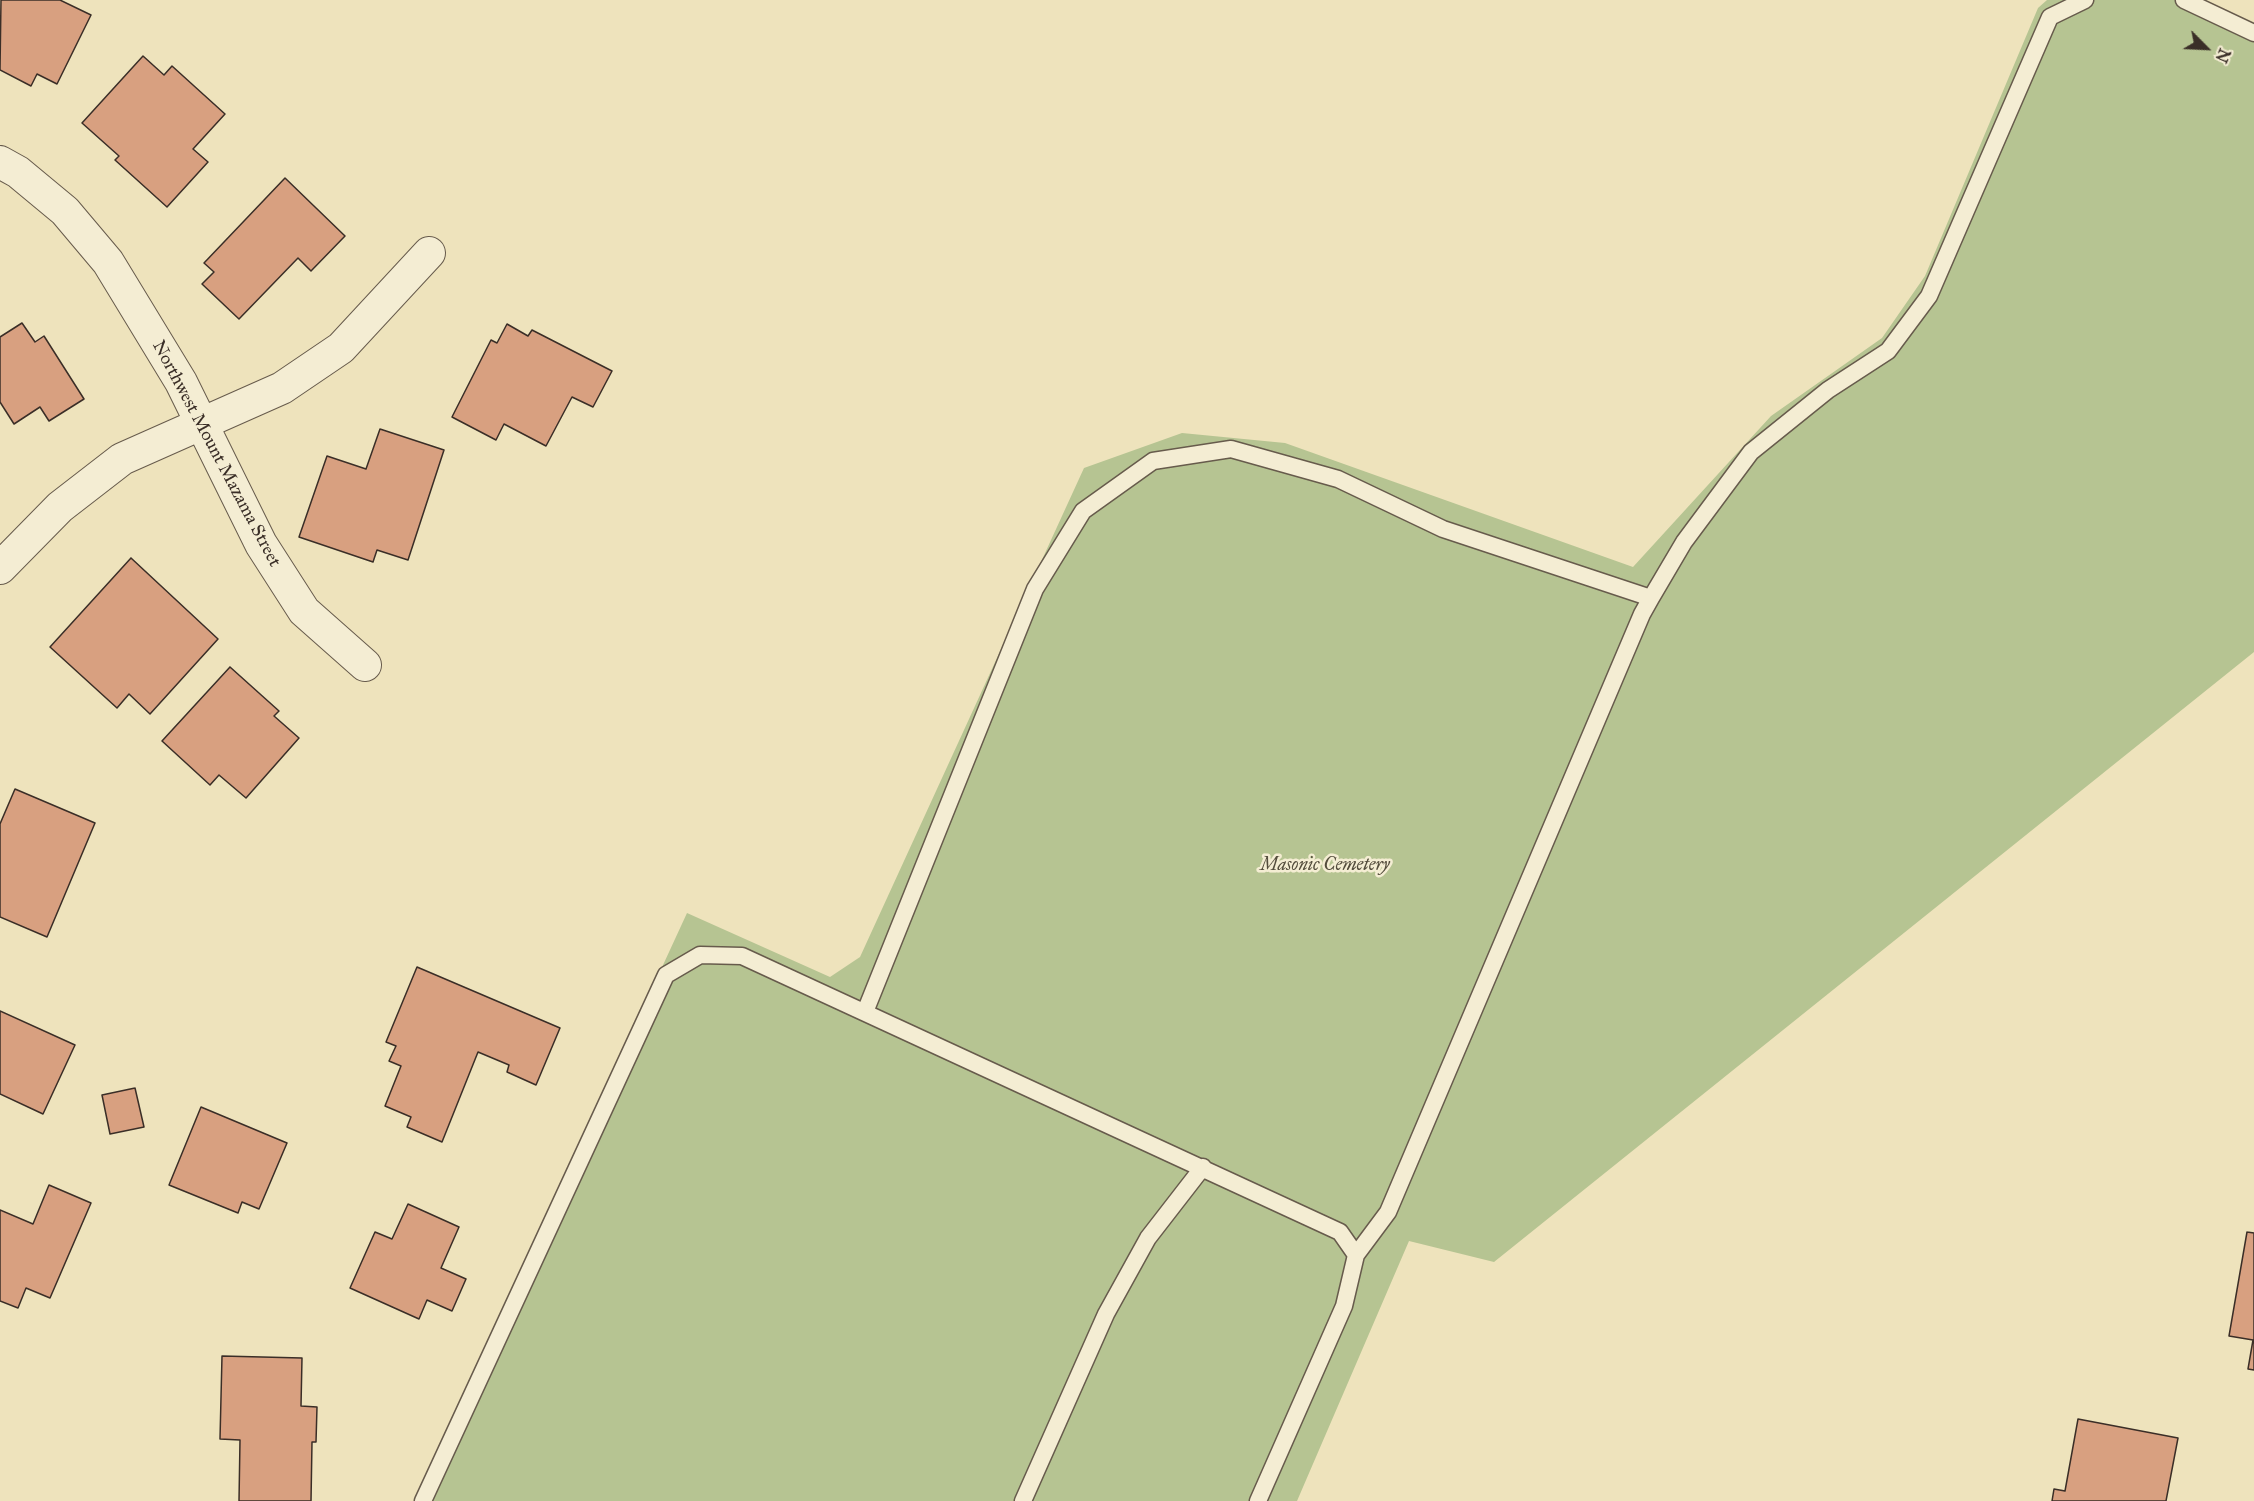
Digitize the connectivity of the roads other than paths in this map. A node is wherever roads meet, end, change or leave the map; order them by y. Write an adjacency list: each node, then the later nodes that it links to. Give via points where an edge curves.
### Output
1 (2085, 0): 8 (lane, via 2050,17 1929,296 1888,351 1828,390 1751,452 1684,542)
2 (2184, 0): 3 (lane)
3 (2254, 33)
4 (0, 162): 6 (street, Northwest Mount Mazama Street, via 65,211 108,262 181,382)
5 (429, 253): 6 (street, via 341,348 282,388)
6 (202, 426): 7 (street, via 122,459 60,507); 9 (street, Northwest Mount Mazama Street, via 261,544 304,611)
7 (0, 568)
8 (1651, 597): 10 (lane, via 1443,529 1338,479 1231,449 1154,461 1083,511 1035,589); 12 (lane, via 1388,1212)
9 (365, 665)
10 (865, 1012): 11 (lane); 13 (lane, via 742,956 700,955 666,975)
11 (1203, 1167): 12 (lane, via 1340,1232); 14 (lane, via 1148,1238 1106,1314)
12 (1356, 1255): 15 (lane, via 1344,1305)
13 (423, 1501)
14 (1023, 1501)
15 (1258, 1501)

